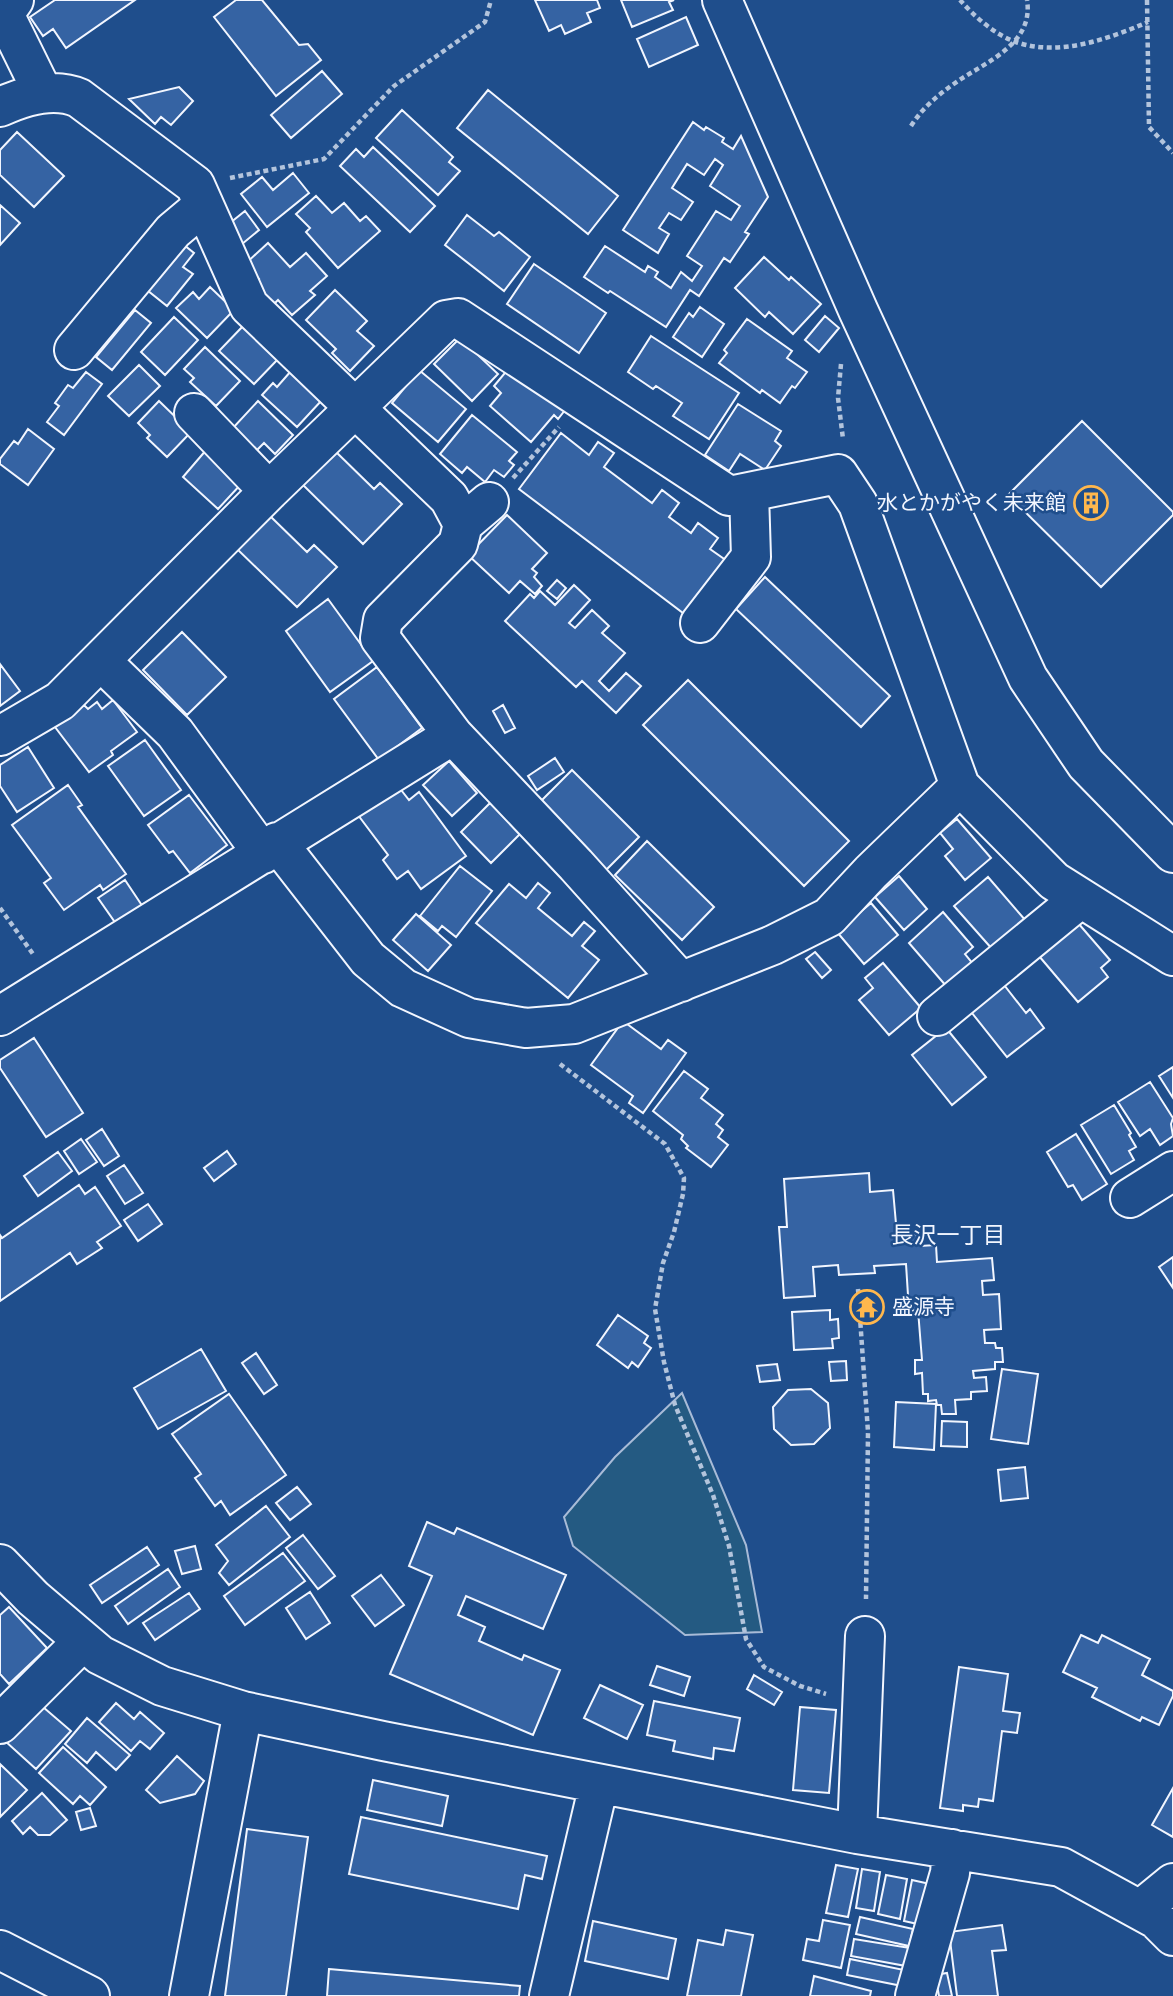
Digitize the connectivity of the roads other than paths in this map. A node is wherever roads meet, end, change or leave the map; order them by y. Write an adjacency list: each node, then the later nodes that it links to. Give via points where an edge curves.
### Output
1 (14, 0): 3 (street, via 4,14)
2 (723, 0): 17 (street, via 858,310 1028,678 1086,764)
3 (43, 93): 4 (street); 5 (street, via 79,98)
4 (0, 107)
5 (199, 195): 6 (street); 7 (street, via 249,306)
6 (74, 350)
7 (354, 409): 9 (street); 10 (street, via 446,320 457,318 729,496); 13 (street, via 449,498 487,503 458,544 383,620 380,638)
8 (194, 413): 9 (street)
9 (269, 491): 12 (street)
10 (749, 492): 11 (street, via 751,557); 15 (street, via 838,474 858,504)
11 (700, 623)
12 (101, 661): 14 (street, via 60,701); 16 (street, via 175,733)
13 (453, 735): 16 (street); 20 (street)
14 (0, 736)
15 (960, 786): 18 (street, via 1054,881); 20 (street, via 829,916 773,945)
16 (270, 848): 20 (street, via 368,959 403,988 469,1018 526,1028 574,1024); 21 (street)
17 (1173, 853)
18 (1081, 898): 19 (street); 22 (street)
19 (1173, 956)
20 (681, 982)
21 (0, 1016)
22 (937, 1016)
23 (1173, 1171): 24 (street)
24 (1130, 1198)
25 (0, 1564): 27 (street)
26 (865, 1636): 31 (street)
27 (83, 1641): 28 (street, via 100,1655 162,1686); 29 (street)
28 (243, 1711): 30 (street); 38 (street)
29 (0, 1724)
30 (599, 1784): 31 (street); 39 (street)
31 (857, 1834): 32 (street)
32 (952, 1849): 34 (street, via 1060,1867); 40 (street, via 950,1872)
33 (1173, 1884): 34 (street)
34 (1140, 1910): 35 (street)
35 (1173, 1936)
36 (0, 1950): 37 (street)
37 (90, 1996)
38 (189, 1996)
39 (549, 1996)
40 (915, 1996)

